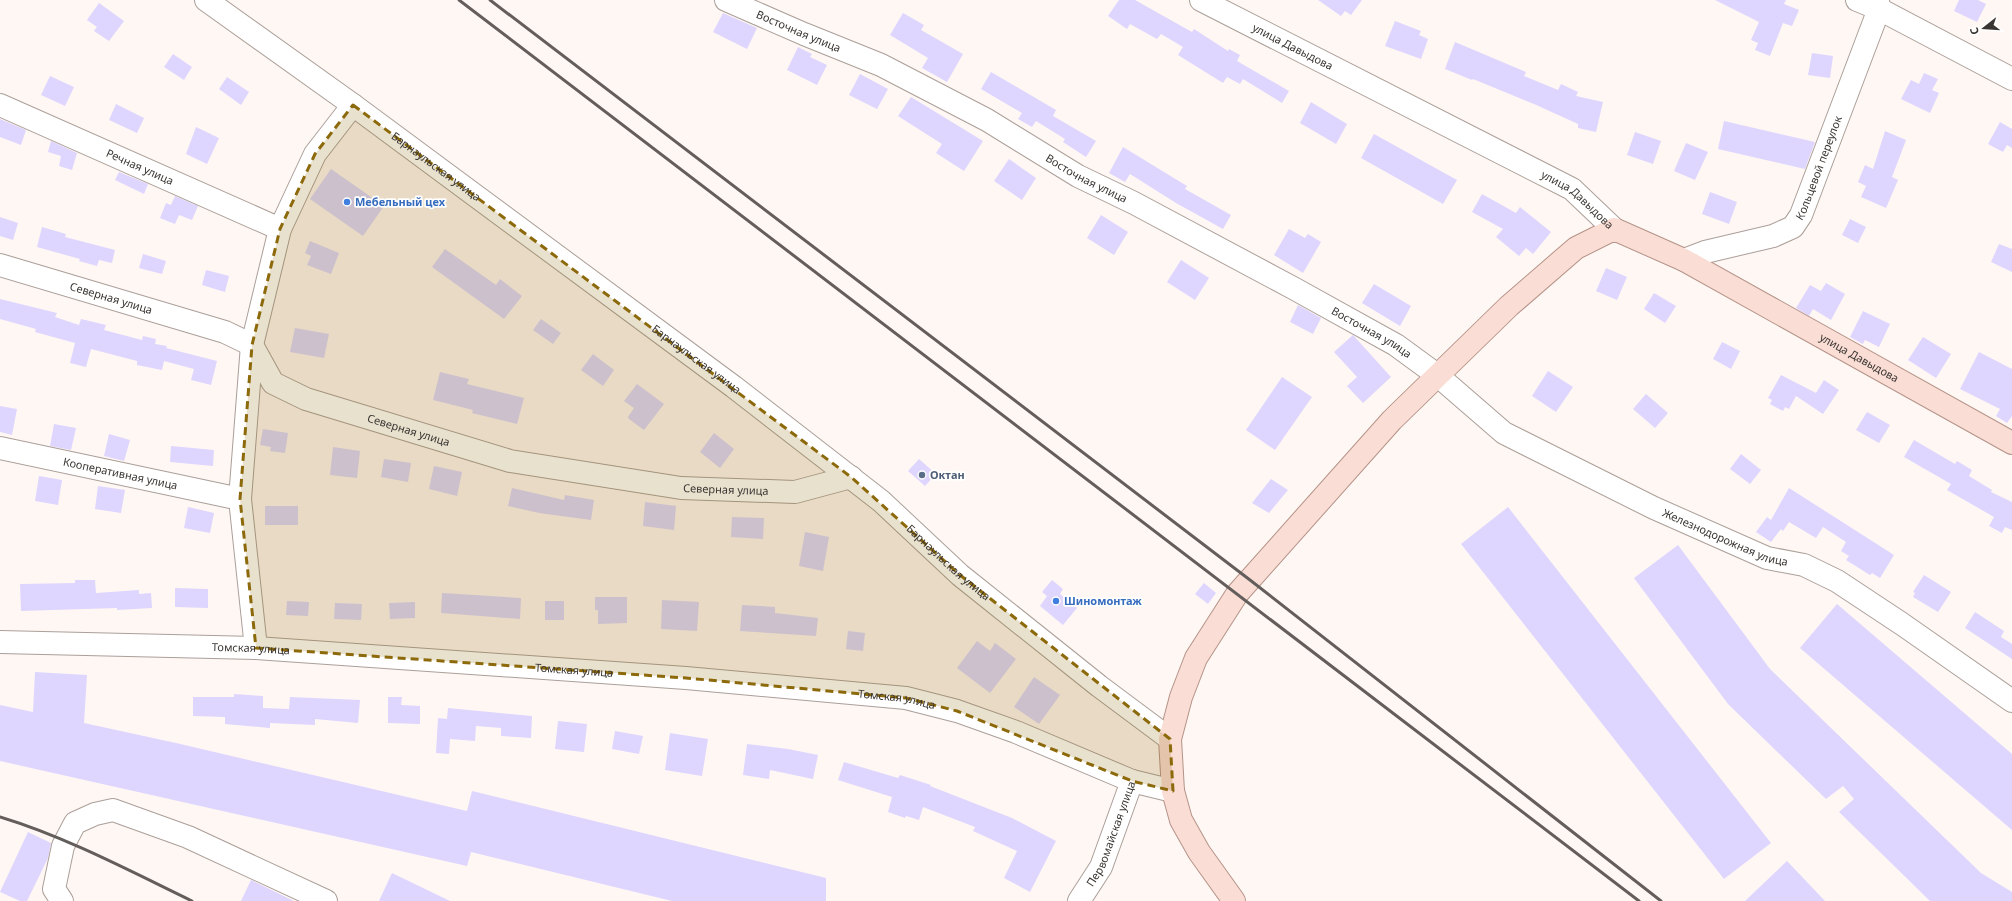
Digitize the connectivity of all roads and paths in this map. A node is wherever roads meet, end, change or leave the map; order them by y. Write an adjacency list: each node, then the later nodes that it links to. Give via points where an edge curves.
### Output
1 (206, 0): 8 (street, Барнаульская улица)
2 (726, 0): 14 (street, Восточная улица, via 881,65 987,120 1078,176 1182,228 1396,345)
3 (1201, 0): 9 (street, улица Давыдова, via 1572,189)
4 (1857, 0): 5 (street)
5 (1878, 5): 6 (street); 11 (street, Кольцевой переулок, via 1801,215 1794,227 1773,236 1705,252)
6 (2012, 79)
7 (0, 105): 10 (street, Речная улица)
8 (353, 105): 10 (street, via 315,154); 17 (street, Барнаульская улица, via 734,387)
9 (1614, 229): 11 (main road, улица Давыдова); 14 (main road, via 1576,248 1509,306)
10 (280, 230): 13 (street)
11 (1684, 260): 15 (main road, улица Давыдова)
12 (0, 265): 13 (street, Северная улица, via 225,332)
13 (252, 345): 17 (street, Северная улица, via 273,383 290,392 510,461 681,488 747,492 795,492); 18 (street)
14 (1437, 375): 21 (street, Железнодорожная улица, via 1504,433 1565,465 1766,558 1804,565 1837,581); 22 (main road, via 1392,420 1237,594 1196,658 1181,698)
15 (2012, 443)
16 (0, 448): 18 (street, Кооперативная улица)
17 (851, 477): 22 (street, Барнаульская улица, via 960,575)
18 (240, 499): 20 (street)
19 (0, 642): 20 (street, Томская улица)
20 (256, 648): 23 (street, Томская улица, via 686,678 906,698 957,711 1016,732)
21 (2012, 701)
22 (1170, 739): 24 (main road)
23 (1132, 781): 24 (street, Первомайская улица); 27 (street, Первомайская улица, via 1101,866)
24 (1173, 791): 28 (main road, via 1181,820 1195,846)
25 (62, 901): 26 (street, via 54,889 63,846 75,823 94,814 113,810 188,837)
26 (326, 901)
27 (1079, 901)
28 (1234, 901)

